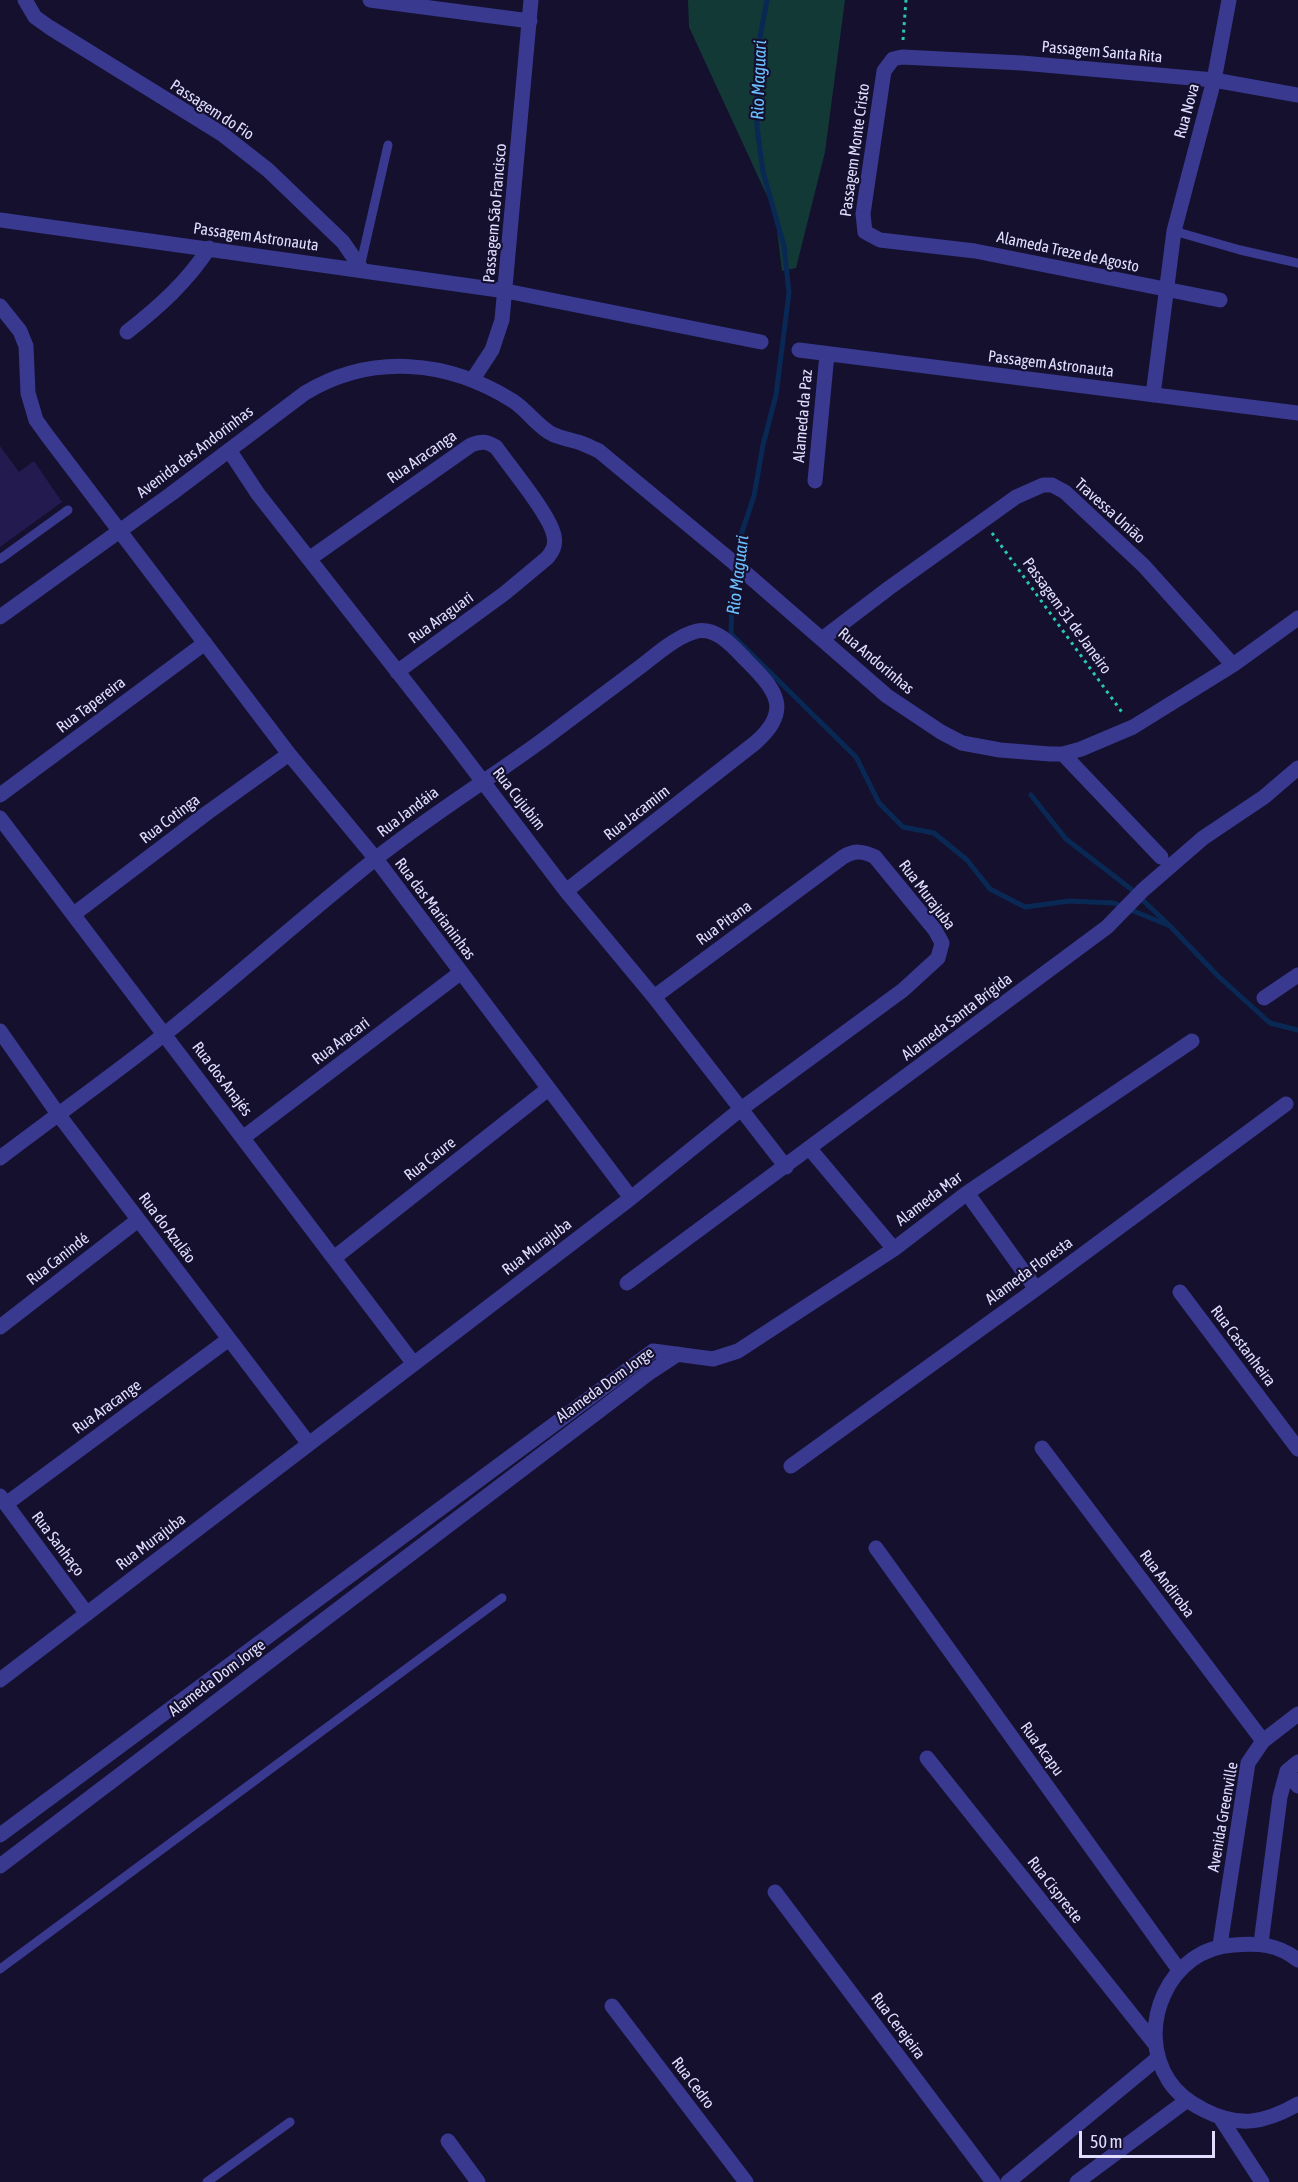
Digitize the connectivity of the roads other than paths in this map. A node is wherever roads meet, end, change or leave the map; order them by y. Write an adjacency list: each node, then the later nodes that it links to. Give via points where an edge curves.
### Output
1 (25, 0): 15 (street, Passagem do Fio, via 31,12 49,27 222,134 268,170 344,242)
2 (370, 0): 5 (street)
3 (531, 0): 5 (street, Passagem São Francisco)
4 (1229, 0): 7 (street, Rua Nova)
5 (530, 21): 17 (street, Passagem São Francisco)
6 (902, 57): 7 (street, Passagem Santa Rita); 12 (street, Passagem Monte Cristo, via 893,59 884,71 863,227 880,240)
7 (1214, 80): 8 (street, Passagem Santa Rita); 11 (street, Rua Nova)
8 (1298, 95)
9 (388, 145): 15 (lane)
10 (0, 220): 13 (street, Passagem Astronauta)
11 (1174, 231): 14 (lane); 16 (street, Rua Nova)
12 (909, 242): 16 (street, Alameda Treze de Agosto, via 1039,262)
13 (209, 248): 15 (street, Passagem Astronauta); 20 (street, via 178,289)
14 (1298, 263)
15 (362, 269): 17 (street, Passagem Astronauta)
16 (1166, 289): 18 (street, Alameda Treze de Agosto); 25 (street, Rua Nova)
17 (506, 291): 21 (street, Passagem Astronauta); 24 (street, Passagem São Francisco, via 498,336)
18 (1220, 300)
19 (0, 306): 30 (street, Rua das Marianinhas, via 20,331 26,346 28,393 36,420)
20 (127, 332)
21 (761, 342)
22 (799, 350): 23 (street, Passagem Astronauta)
23 (827, 354): 25 (street, Passagem Astronauta); 28 (street, Alameda da Paz)
24 (472, 379): 27 (street, Avenida das Andorinhas, via 431,368 384,367 344,374 324,381 280,410); 36 (street, Rua Andorinhas, via 515,403 554,435 587,445 610,459)
25 (1154, 394): 26 (street, Passagem Astronauta)
26 (1298, 413)
27 (229, 450): 30 (street, Avenida das Andorinhas); 31 (street, Rua Cujubim)
28 (815, 481)
29 (68, 510): 32 (lane)
30 (119, 530): 34 (street, Avenida das Andorinhas); 37 (street, Rua das Marianinhas)
31 (309, 559): 33 (street, Rua Aracanga, via 459,453 481,441 488,442 496,447 531,495 554,533 553,551); 39 (street, Rua Cujubim)
32 (0, 560)
33 (505, 592): 39 (street, Rua Araguari)
34 (0, 617)
35 (1298, 618): 38 (street, Rua Andorinhas)
36 (822, 639): 38 (street, Travessa União, via 1016,497 1042,485 1052,485 1065,492 1144,566); 41 (street, Rua Andorinhas, via 887,696 950,738 1000,750)
37 (205, 643): 40 (street, Rua das Marianinhas); 45 (street, Rua Tapereira)
38 (1233, 665): 41 (street, Rua Andorinhas, via 1133,727)
39 (397, 672): 44 (street, Rua Cujubim)
40 (289, 754): 48 (street, Rua das Marianinhas); 51 (street, Rua Cotinga)
41 (1063, 754): 47 (street)
42 (730, 763): 44 (street, Rua Jandáia, via 773,723 775,694 724,639 704,630 664,649); 50 (street, Rua Jacamim)
43 (1298, 768): 64 (street, Alameda Santa Brígida, via 1203,838 1107,927)
44 (482, 781): 48 (street, Rua Jandáia); 50 (street, Rua Cujubim)
45 (0, 795)
46 (0, 818): 51 (street, Rua dos Anajés)
47 (1161, 857)
48 (375, 859): 52 (street, Rua das Marianinhas); 57 (street, Rua Jandáia)
49 (815, 878): 54 (street, Rua Pitana); 61 (street, Rua Murajuba, via 851,852 875,857 935,930 942,943 941,951 903,990)
50 (566, 891): 54 (street, Rua Cujubim)
51 (74, 914): 57 (street, Rua dos Anajés)
52 (460, 973): 59 (street, Rua das Marianinhas); 63 (street, Rua Aracari)
53 (1298, 975): 55 (street)
54 (654, 997): 61 (street, Rua Cujubim)
55 (1264, 998)
56 (0, 1031): 62 (street, Rua do Azulão)
57 (165, 1034): 62 (street, Rua Jandáia); 63 (street, Rua dos Anajés)
58 (1192, 1041): 67 (street, Alameda Mar)
59 (548, 1089): 68 (street, Rua das Marianinhas); 71 (street, Rua Caure)
60 (1286, 1104): 73 (street, Alameda Floresta)
61 (741, 1109): 66 (street, Rua Cujubim); 68 (street, Rua Murajuba)
62 (58, 1114): 65 (street, Rua Jandáia); 69 (street, Rua do Azulão)
63 (244, 1137): 71 (street, Rua dos Anajés)
64 (810, 1149): 66 (street, Alameda Santa Brígida); 70 (street)
65 (0, 1158)
66 (786, 1167): 72 (street, Alameda Santa Brígida)
67 (967, 1193): 70 (street, Alameda Mar); 73 (street)
68 (631, 1198): 78 (street, Rua Murajuba)
69 (138, 1220): 75 (street, Rua Canindé); 76 (street, Rua do Azulão)
70 (894, 1249): 77 (street, Alameda Mar, via 738,1351 713,1359)
71 (334, 1258): 78 (street, Rua dos Anajés)
72 (627, 1283)
73 (1036, 1289): 82 (street, Alameda Floresta)
74 (1180, 1292): 81 (street, Rua Castanheira)
75 (0, 1327)
76 (229, 1339): 79 (street, Rua do Azulão); 83 (street, Rua Aracange)
77 (678, 1354): 93 (street, Alameda Dom Jorge, via 653,1351); 94 (street, Alameda Dom Jorge)
78 (414, 1364): 79 (street, Rua Murajuba)
79 (309, 1444): 86 (street, Rua Murajuba)
80 (1042, 1448): 89 (street, Rua Andiroba)
81 (1298, 1449)
82 (791, 1466)
83 (3, 1500): 86 (street, Rua Sanhaço)
84 (876, 1548): 100 (street, Rua Acapu)
85 (502, 1598): 99 (lane)
86 (87, 1614): 87 (street, Rua Murajuba)
87 (0, 1680)
88 (1298, 1714): 89 (street, Avenida Greenville)
89 (1263, 1741): 97 (street, Avenida Greenville, via 1248,1763)
90 (927, 1758): 102 (street, Rua Cispreste)
91 (1293, 1767): 92 (street); 96 (street, via 1280,1797)
92 (1298, 1786)
93 (0, 1835)
94 (0, 1866)
95 (775, 1892): 111 (street, Rua Cerejeira)
96 (1262, 1943): 97 (street); 98 (street)
97 (1220, 1945): 100 (street)
98 (1298, 1960)
99 (0, 1969)
100 (1179, 1970): 102 (street, via 1163,1992 1155,2017)
101 (612, 2006): 110 (street, Rua Cedro)
102 (1156, 2051): 103 (street, Rua Cispreste, via 1169,2081); 112 (street)
103 (1186, 2101): 105 (street); 113 (street)
104 (1298, 2104): 105 (street, via 1278,2116 1250,2122)
105 (1221, 2119): 114 (street)
106 (290, 2122): 108 (lane)
107 (448, 2141): 109 (street)
108 (207, 2182)
109 (478, 2182)
110 (746, 2182)
111 (993, 2182)
112 (1008, 2182)
113 (1077, 2182)
114 (1262, 2182)

